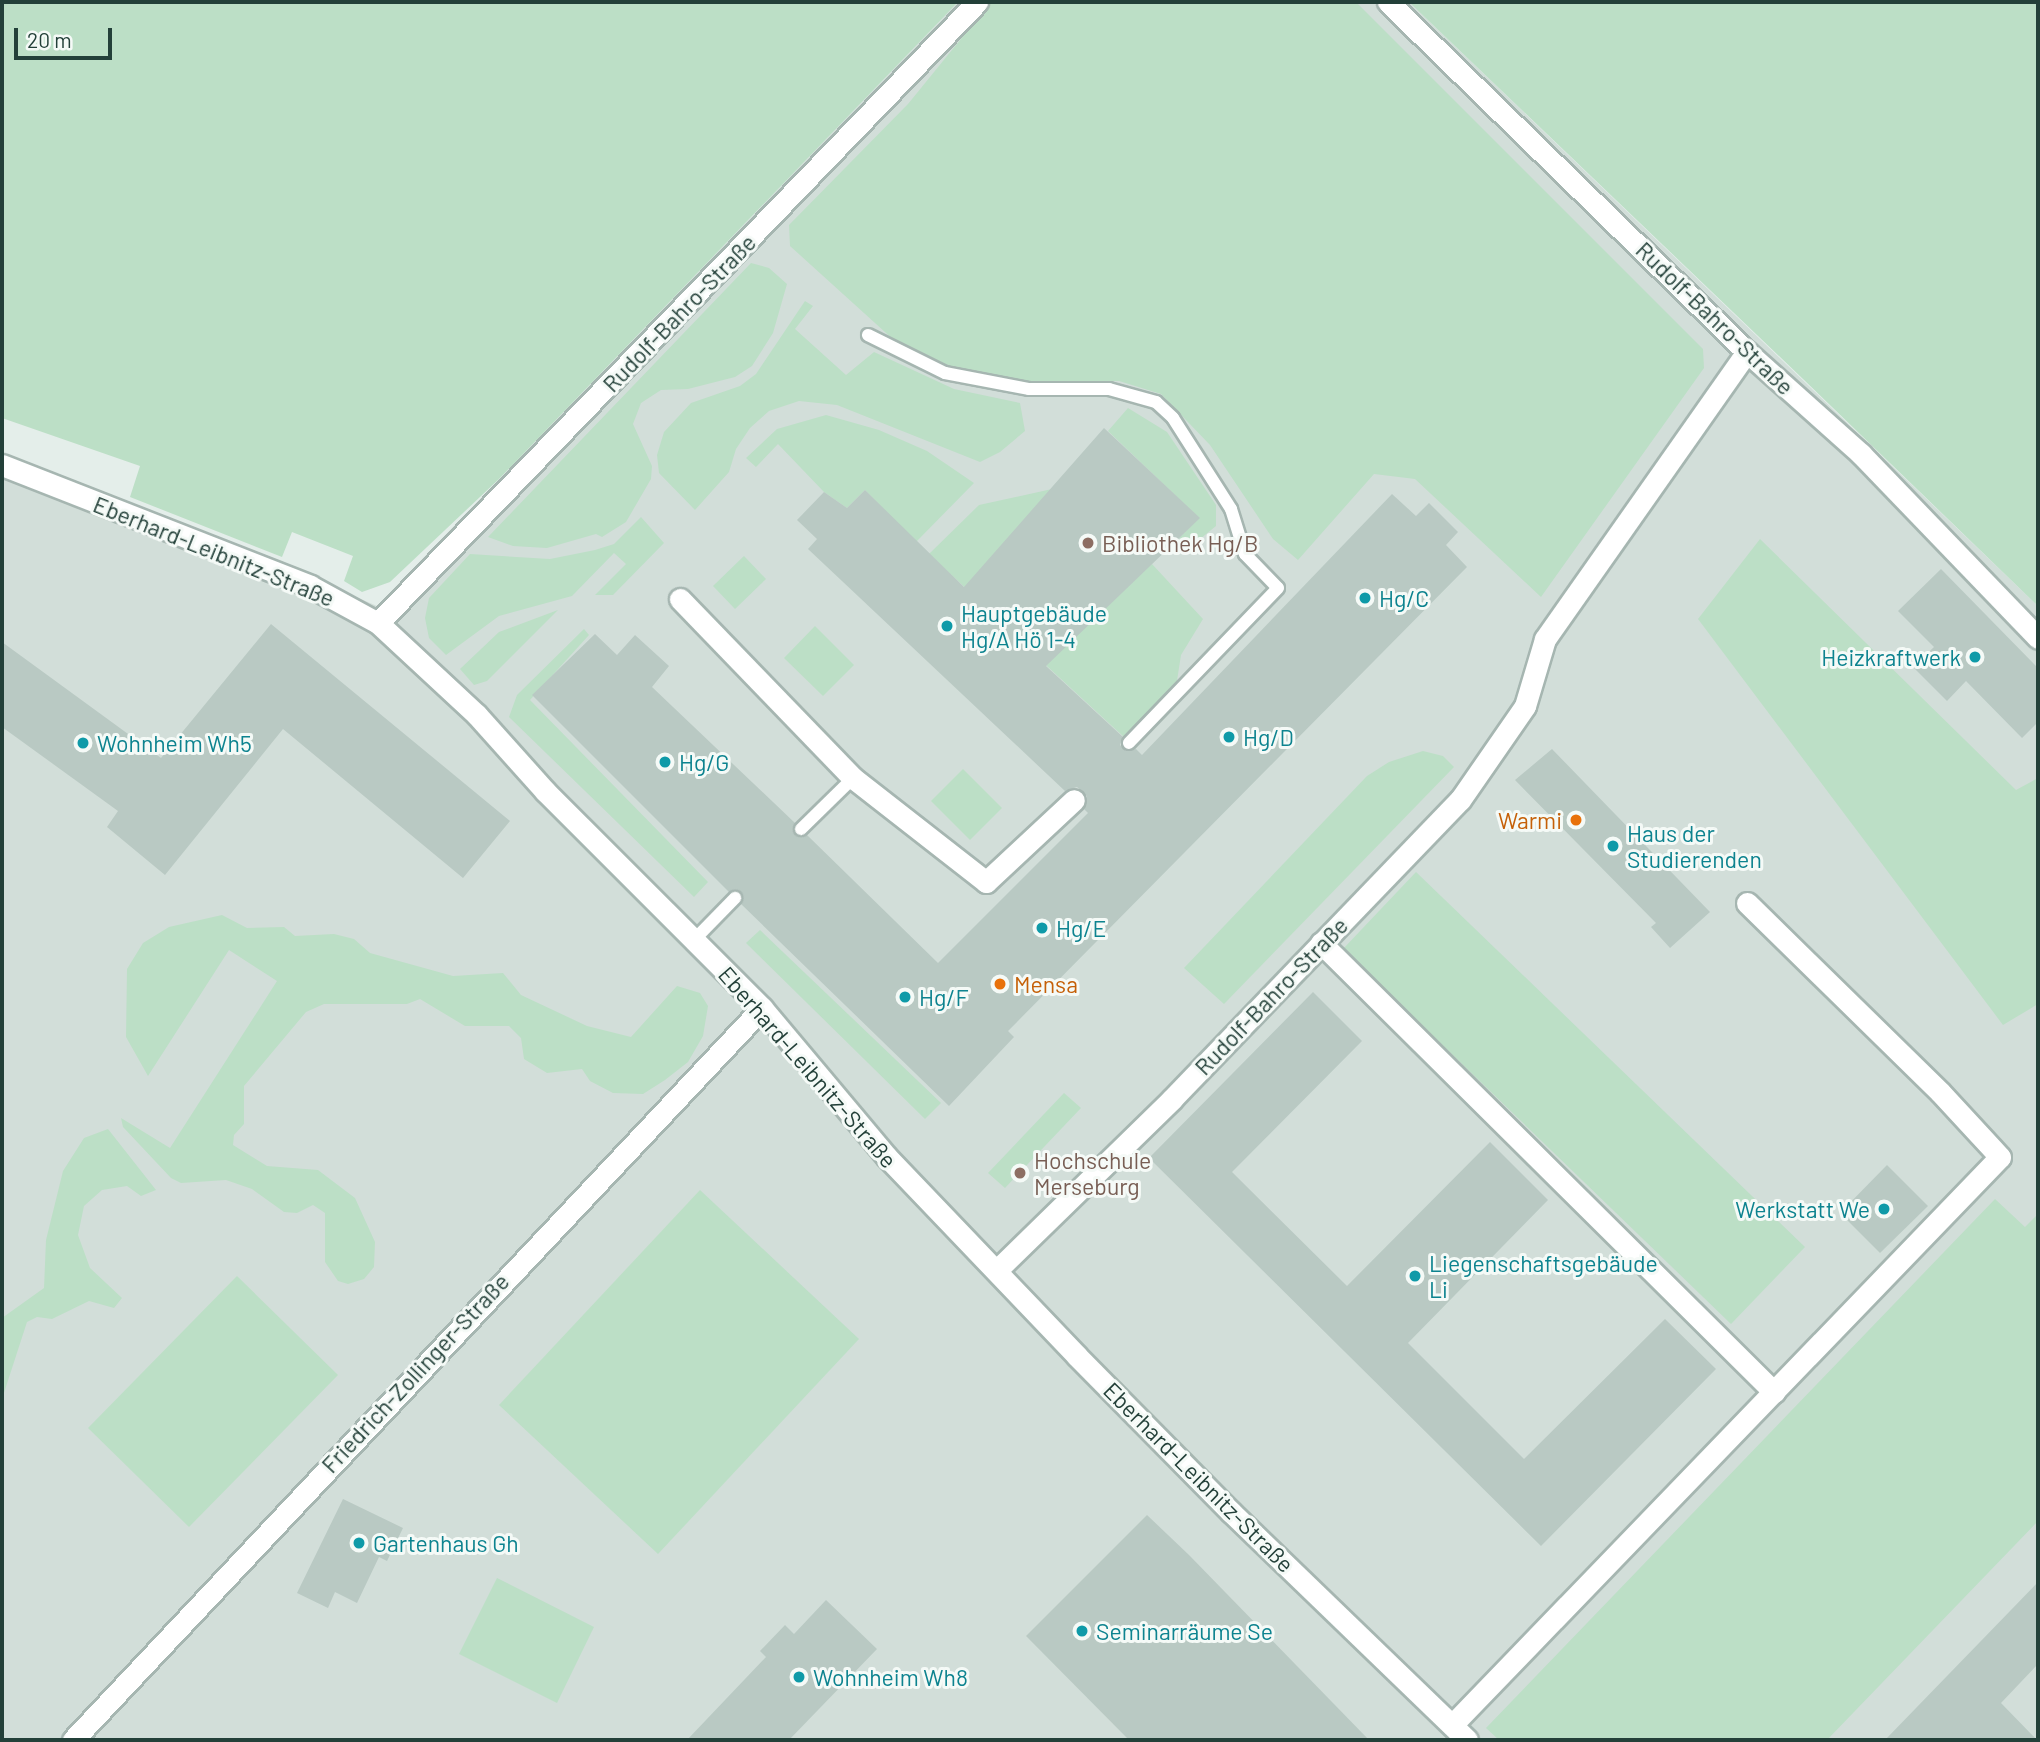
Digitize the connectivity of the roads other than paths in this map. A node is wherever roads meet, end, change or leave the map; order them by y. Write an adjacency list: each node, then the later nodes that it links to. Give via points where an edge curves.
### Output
1 (977, 2): 7 (street, Rudolf-Bahro-Straße)
2 (1388, 2): 4 (street, Rudolf-Bahro-Straße)
3 (868, 335): 9 (lane, via 945,373 1029,389 1122,391 1156,402 1173,418 1224,498 1245,554 1278,588)
4 (1747, 352): 8 (street, Rudolf-Bahro-Straße, via 1861,454); 16 (street, Rudolf-Bahro-Straße, via 1545,639 1525,706 1460,800)
5 (2, 465): 7 (street, Eberhard-Leibnitz-Straße, via 310,586)
6 (680, 599): 10 (street)
7 (378, 623): 15 (street, Eberhard-Leibnitz-Straße, via 477,715 545,791)
8 (2038, 638)
9 (1129, 743)
10 (853, 778): 11 (street, via 986,881); 12 (lane)
11 (1074, 800)
12 (801, 829)
13 (734, 898): 15 (lane)
14 (1747, 903): 19 (street, via 2000,1157)
15 (694, 940): 17 (street, Eberhard-Leibnitz-Straße)
16 (1321, 943): 18 (street, Rudolf-Bahro-Straße); 19 (street)
17 (762, 1008): 18 (street, Eberhard-Leibnitz-Straße, via 886,1156); 21 (street, Friedrich-Zollinger-Straße)
18 (998, 1270): 20 (street, Eberhard-Leibnitz-Straße, via 1231,1512)
19 (1774, 1392): 20 (street)
20 (1460, 1733)
21 (72, 1740)

